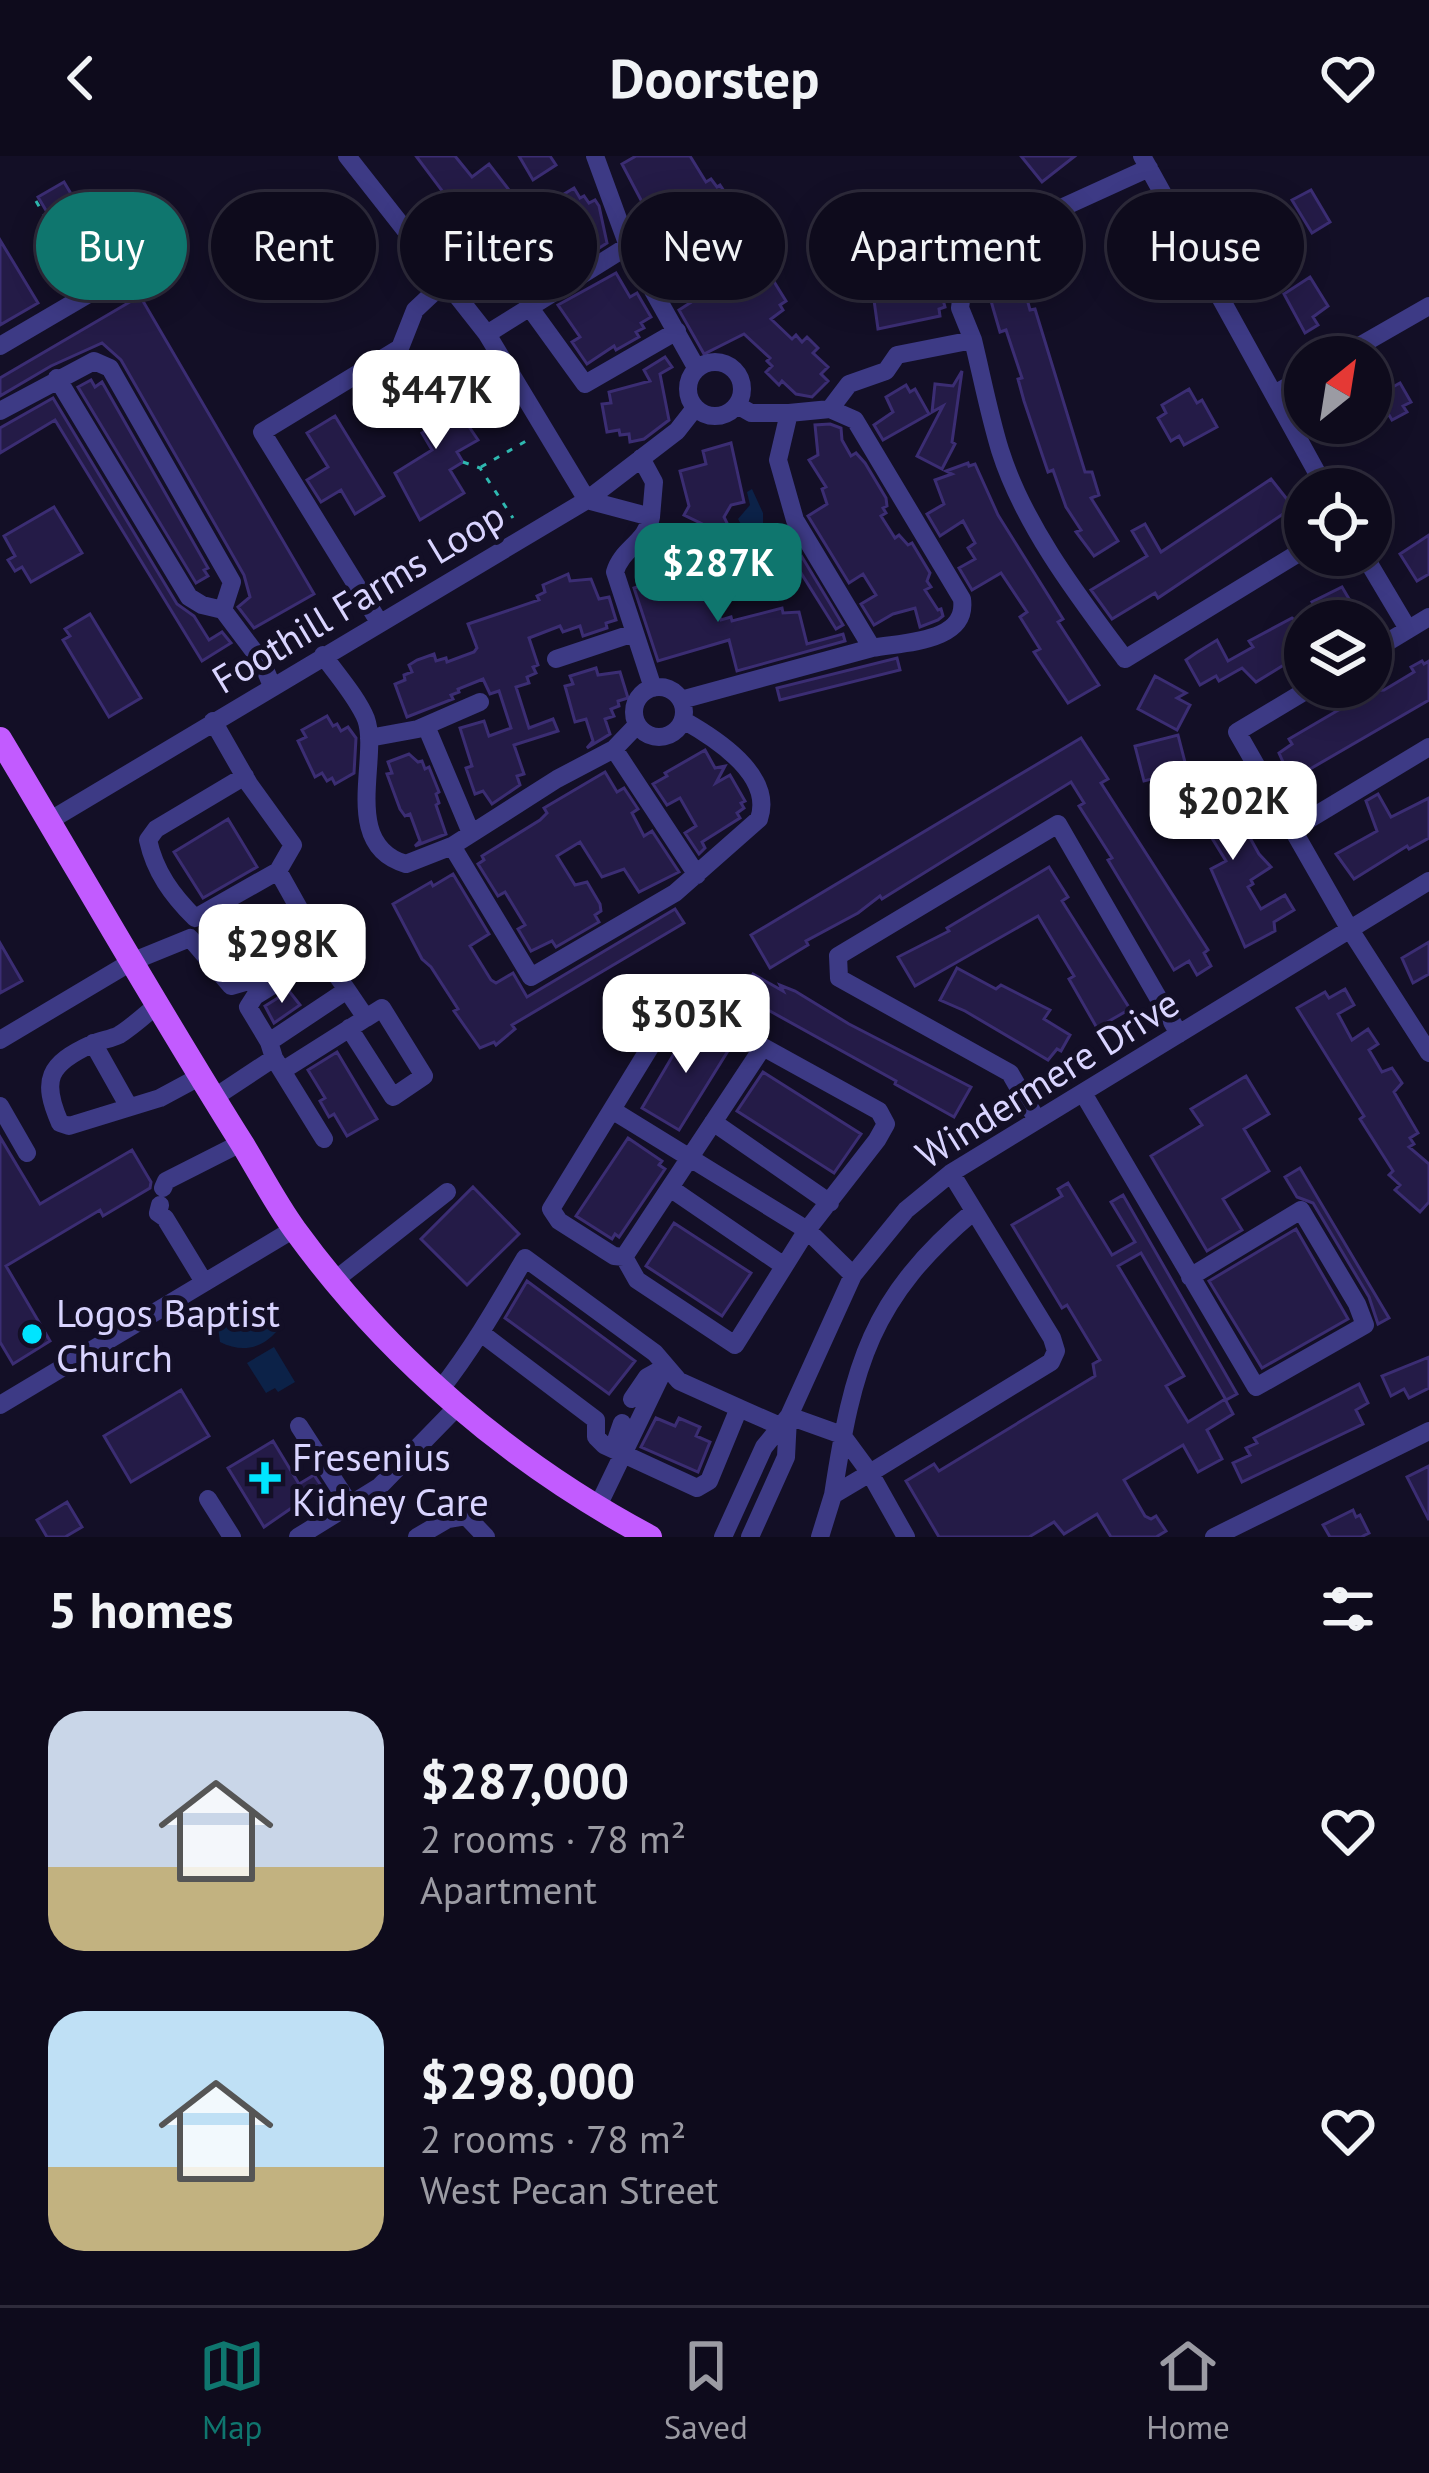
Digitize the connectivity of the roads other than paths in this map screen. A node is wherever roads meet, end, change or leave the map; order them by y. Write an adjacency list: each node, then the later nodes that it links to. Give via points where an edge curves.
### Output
1 (346, 156): 5 (street)
2 (595, 156): 6 (street)
3 (1146, 162): 4 (street); 23 (street)
4 (1083, 195)
5 (400, 221)
6 (621, 227)
7 (621, 250): 14 (street)
8 (77, 300): 19 (street)
9 (426, 300): 37 (street, via 400,348 262,432)
10 (463, 300): 16 (street)
11 (659, 300): 15 (street)
12 (961, 300): 18 (street)
13 (1429, 306): 17 (street)
14 (530, 308): 15 (street, via 585,384); 16 (street)
15 (676, 332): 20 (street)
16 (487, 334): 31 (street)
17 (1377, 336)
18 (973, 340): 26 (street, via 897,355 886,371 849,384); 33 (street, via 1016,491 1125,659)
19 (0, 346)
20 (697, 369): 24 (street, via 729,366 740,380); 25 (street, via 688,384)
21 (57, 378): 27 (street); 35 (street, via 189,597); 35 (street, via 94,361 110,368 232,582)
22 (1284, 389): 23 (street)
23 (1274, 394): 30 (street)
24 (737, 405): 25 (street, via 717,416); 28 (street)
25 (695, 408): 29 (street, Foothill Farms Loop)
26 (830, 410): 28 (street); 41 (street, via 863,430 964,608 946,634)
27 (0, 411)
28 (789, 413): 41 (street, via 778,460 795,520)
29 (641, 458): 31 (street, Foothill Farms Loop); 32 (street, via 654,482)
30 (1315, 468)
31 (587, 500): 32 (street); 37 (street, Foothill Farms Loop)
32 (651, 517): 39 (street, via 615,572)
33 (1284, 562)
34 (1376, 576): 38 (street)
35 (224, 610): 44 (street)
36 (1429, 617): 38 (street)
37 (379, 622): 42 (street, Foothill Farms Loop)
38 (1408, 629): 40 (street)
39 (634, 633): 43 (street); 45 (street)
40 (1392, 639)
41 (872, 648): 48 (street)
42 (323, 655): 44 (street, Foothill Farms Loop); 52 (street, via 364,714)
43 (556, 659)
44 (272, 686): 49 (street, Foothill Farms Loop)
45 (652, 688): 48 (street, via 669,689); 51 (street, via 636,703)
46 (480, 702): 50 (street)
47 (1284, 704): 58 (street, via 1237,732)
48 (682, 710): 51 (street, via 674,733 658,738); 62 (street, via 730,747 764,806)
49 (213, 721): 56 (street); 57 (street, Foothill Farms Loop)
50 (426, 725): 52 (street); 59 (street)
51 (637, 725): 55 (street)
52 (369, 738): 60 (street, via 365,800 380,848 406,864)
53 (0, 739): 57 (main road)
54 (1429, 747): 58 (street)
55 (614, 749): 59 (street); 62 (street)
56 (245, 776): 61 (street, via 293,845); 61 (street, via 157,829 148,840 152,860 195,918)
57 (49, 821): 65 (main road)
58 (1293, 829): 64 (street)
59 (471, 833): 60 (street)
60 (452, 846): 62 (street, via 531,977)
61 (278, 871): 65 (street, via 316,939 259,978 231,986 190,938)
62 (697, 875)
63 (1429, 881): 64 (street, Windermere Drive)
64 (1349, 928): 68 (street); 69 (street, Windermere Drive)
65 (131, 962): 67 (main road); 70 (street)
66 (347, 990): 74 (street); 74 (street, via 357,1023); 74 (street, via 318,956 255,996 248,1006)
67 (157, 1005): 71 (street, via 118,1036); 75 (main road)
68 (1422, 1026): 73 (street)
69 (1179, 1034): 76 (street, Windermere Drive); 80 (street, via 1058,824 838,956 839,978 1010,1073)
70 (0, 1040)
71 (93, 1043): 78 (street); 78 (street, via 49,1077 46,1093 60,1123)
72 (763, 1047): 79 (street, via 694,1008 677,1008); 81 (street); 89 (street, via 879,1111 886,1124)
73 (1429, 1053)
74 (275, 1057): 75 (street); 82 (street)
75 (206, 1088): 78 (street); 83 (main road)
76 (1083, 1093): 80 (street, Windermere Drive); 96 (street)
77 (0, 1106): 84 (street)
78 (129, 1107)
79 (612, 1110): 85 (street); 93 (street, via 551,1209)
80 (1037, 1120): 86 (street, Windermere Drive)
81 (713, 1122): 85 (street); 89 (street)
82 (324, 1139)
83 (241, 1143): 91 (main road); 98 (street, via 166,1180 158,1214)
84 (27, 1154)
85 (691, 1155): 87 (street); 92 (street)
86 (951, 1173): 90 (street); 95 (street, Windermere Drive, via 906,1210)
87 (670, 1188): 93 (street); 94 (street)
88 (447, 1192): 97 (street)
89 (830, 1203): 92 (street)
90 (974, 1211): 109 (street, via 918,1261 886,1304); 111 (street, via 1056,1351 1051,1362)
91 (294, 1228): 97 (main road); 98 (street)
92 (807, 1230): 94 (street); 95 (street)
93 (623, 1258): 94 (street, via 637,1280 735,1345)
94 (784, 1266)
95 (853, 1275): 105 (street, Windermere Drive)
96 (1190, 1276): 96 (street, via 1256,1387 1365,1325 1300,1210)
97 (335, 1280): 101 (main road)
98 (204, 1282): 103 (street)
99 (481, 1333): 100 (street, via 525,1258); 101 (street); 110 (street, via 596,1420 596,1436)
100 (664, 1367): 102 (street); 104 (street); 110 (street)
101 (449, 1398): 114 (street, via 379,1486); 115 (main road)
102 (632, 1399)
103 (0, 1405)
104 (739, 1408): 105 (street); 110 (street, via 710,1481 697,1488)
105 (784, 1421): 109 (street); 121 (street, Windermere Drive); 122 (street, Windermere Drive, via 786,1457)
106 (622, 1424): 110 (street)
107 (299, 1426): 114 (street)
108 (1429, 1431): 125 (street)
109 (842, 1435): 111 (street); 112 (street)
110 (618, 1452): 115 (street)
111 (870, 1473): 112 (street); 124 (street)
112 (833, 1495): 123 (street)
113 (208, 1498): 116 (street)
114 (350, 1504): 117 (street)
115 (597, 1508): 120 (main road)
116 (232, 1537)
117 (298, 1537)
118 (417, 1537): 119 (street, via 466,1516)
119 (486, 1537)
120 (650, 1537)
121 (723, 1537)
122 (750, 1537)
123 (820, 1537)
124 (906, 1537)
125 (1214, 1537)

